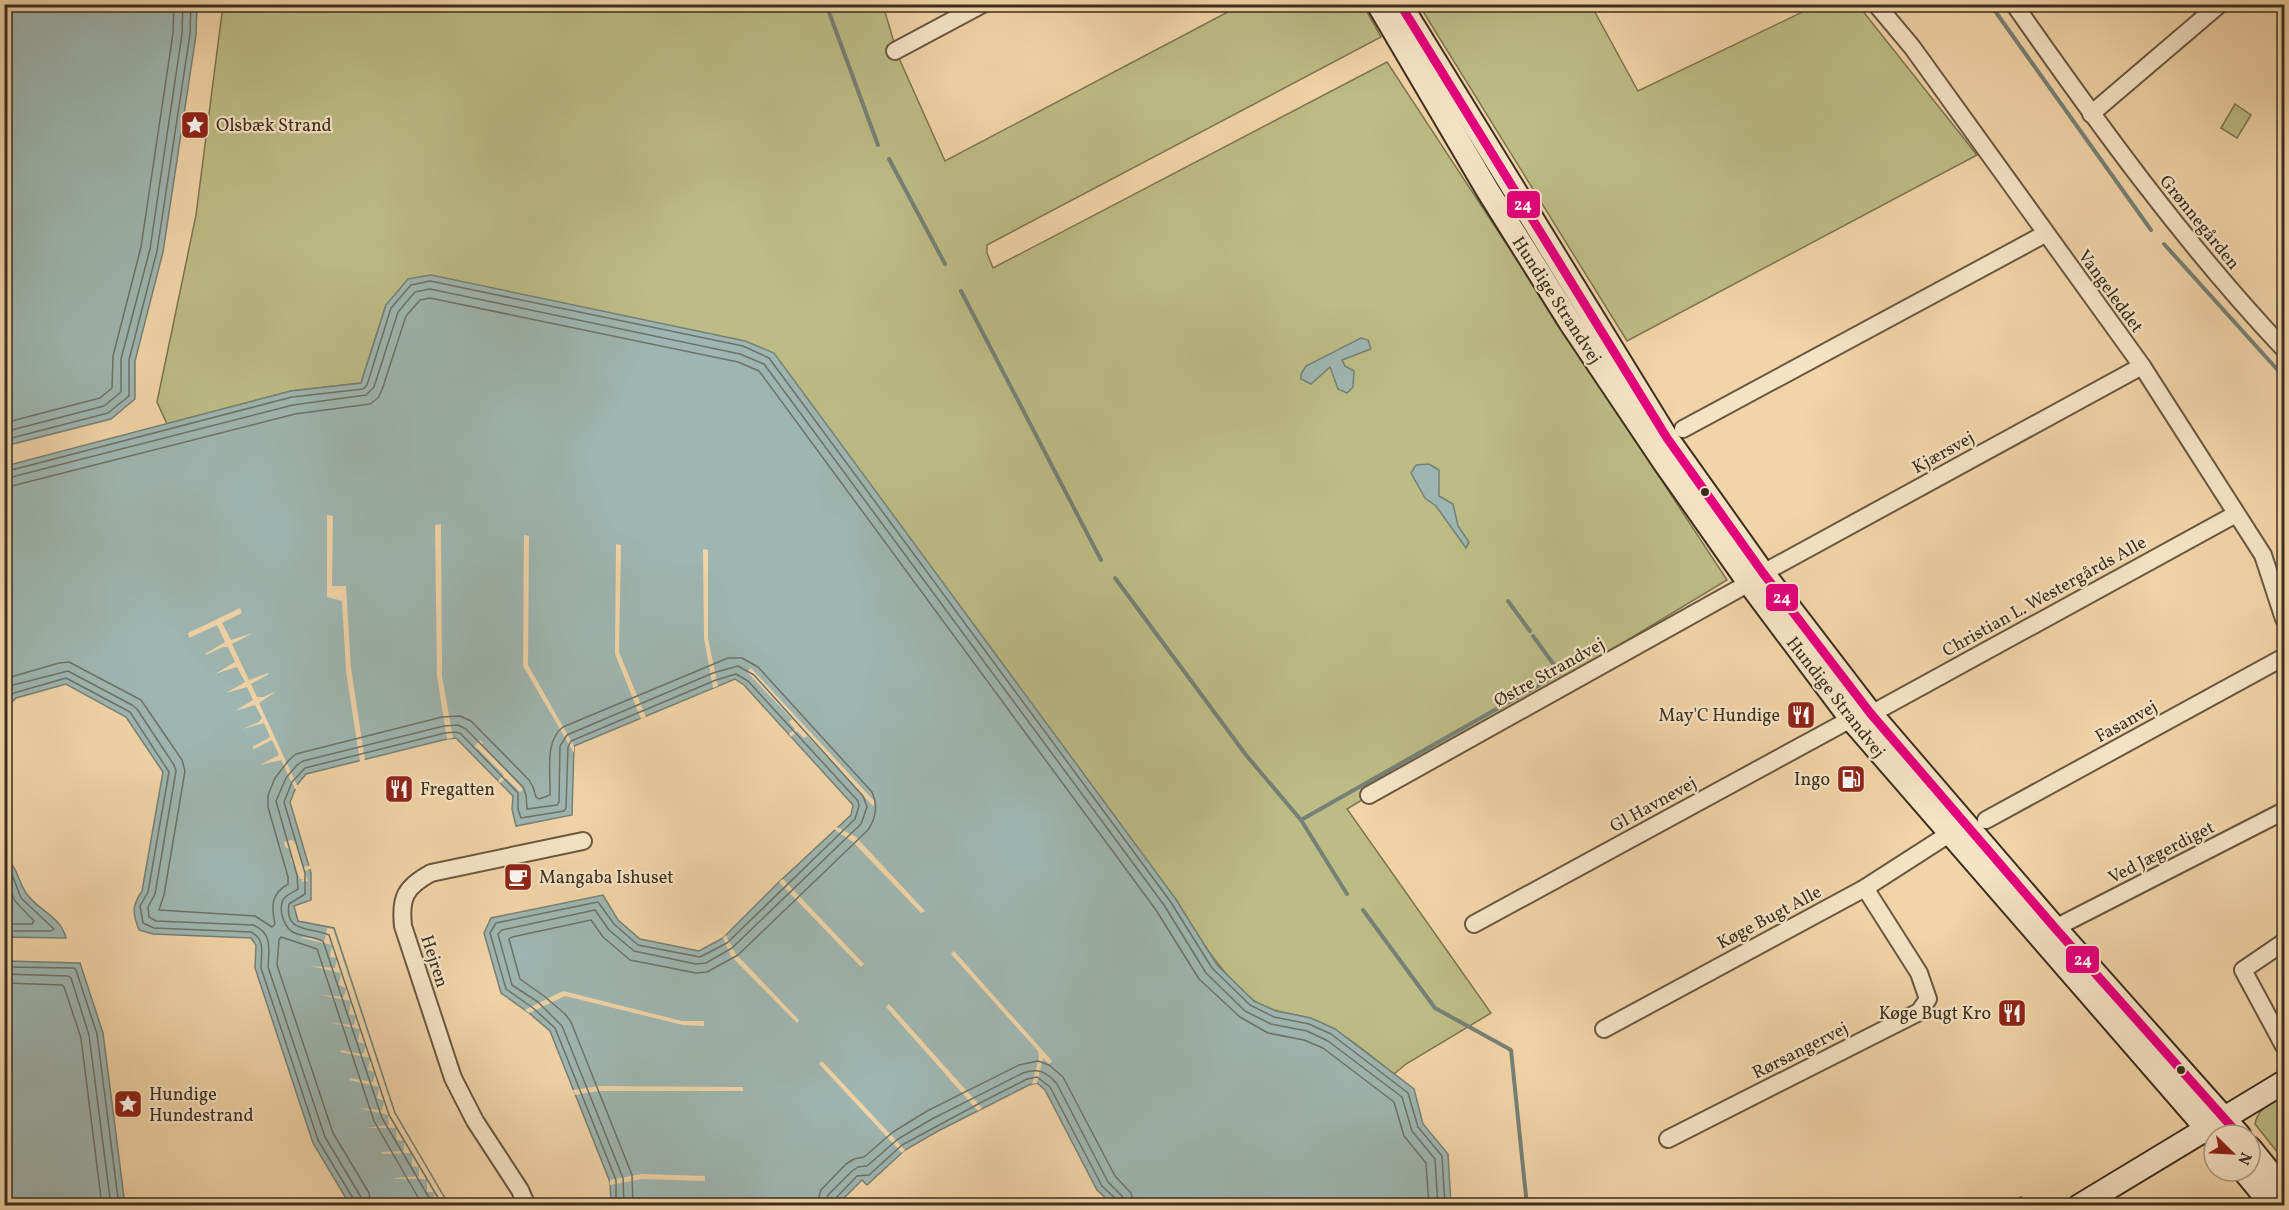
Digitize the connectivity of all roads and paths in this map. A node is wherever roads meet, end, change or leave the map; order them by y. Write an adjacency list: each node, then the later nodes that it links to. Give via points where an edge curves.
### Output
1 (983, 4): 7 (street)
2 (1378, 4): 14 (main road, Hundige Strandvej, via 1570,322 1664,462)
3 (1400, 4): 14 (main road, Hundige Strandvej)
4 (1876, 4): 9 (street, Vangeleddet, via 1912,47)
5 (2014, 4): 8 (street, Grønnegården)
6 (2220, 4): 8 (street)
7 (895, 51)
8 (2091, 114): 10 (street, Grønnegården, via 2176,224)
9 (2045, 234): 11 (street, Vangeleddet); 12 (street)
10 (2284, 349)
11 (2142, 366): 13 (street, Vangeleddet); 14 (street, Kjærsvej)
12 (1683, 429)
13 (2236, 514): 15 (street, Vangeleddet, via 2263,555); 17 (street, Christian L. Westergårds Alle)
14 (1756, 578): 17 (main road, Hundige Strandvej); 18 (street, Østre Strandvej)
15 (2284, 619)
16 (2284, 657): 20 (street, Fasanvej)
17 (1861, 716): 21 (main road, Hundige Strandvej); 24 (street, Gl Havnevej); 25 (main road, Hundige Strandvej)
18 (1369, 795)
19 (2284, 811): 25 (street, Ved Jægerdiget)
20 (1986, 820)
21 (1949, 834): 23 (street, Køge Bugt Alle); 30 (main road, Hundige Strandvej)
22 (583, 841): 38 (street, Hejren, via 431,873 416,881 406,893 401,909 403,926 453,1078)
23 (1865, 888): 27 (street, Køge Bugt Alle); 33 (street, Rørsangervej, via 1919,973 1928,999 1919,1012)
24 (1474, 924)
25 (2055, 928): 31 (main road, Hundige Strandvej)
26 (2284, 942): 28 (street, via 2243,970)
27 (1604, 1029)
28 (2284, 1046)
29 (2284, 1082): 32 (main road)
30 (2215, 1123)
31 (2215, 1123)
32 (2230, 1123)
33 (1668, 1139)
34 (2202, 1140): 39 (main road)
35 (2262, 1163): 37 (main road)
36 (2254, 1183): 40 (main road)
37 (2284, 1190)
38 (527, 1206)
39 (2079, 1206)
40 (2273, 1206)

